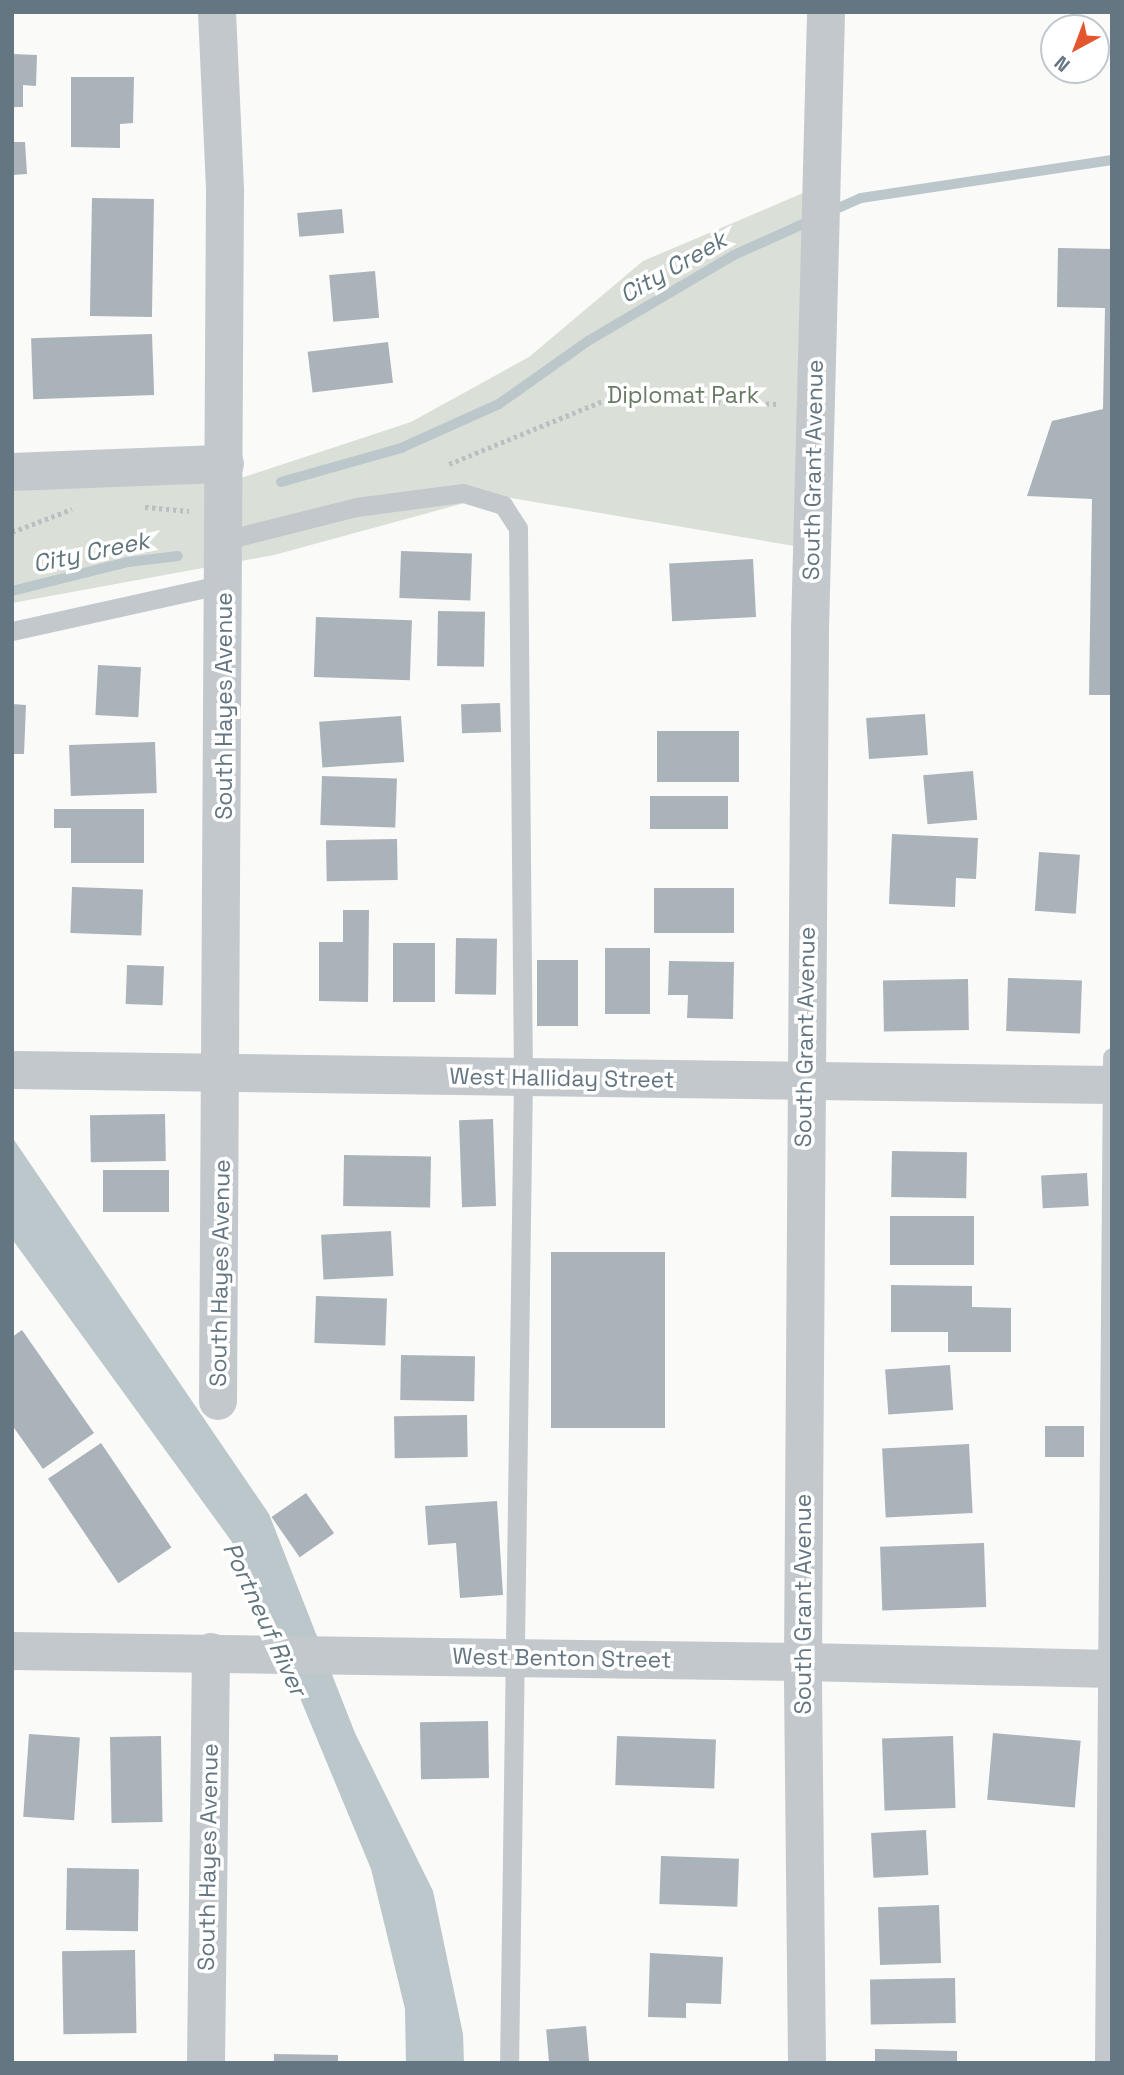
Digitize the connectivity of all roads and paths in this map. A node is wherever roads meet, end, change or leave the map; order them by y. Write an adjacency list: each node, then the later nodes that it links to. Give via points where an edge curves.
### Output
1 (217, 12): 4 (street, South Hayes Avenue, via 225,191)
2 (826, 12): 3 (street, South Grant Avenue)
3 (814, 405): 5 (path, via 605,400); 17 (street, South Grant Avenue)
4 (225, 464): 6 (street); 9 (street, South Hayes Avenue)
5 (435, 468)
6 (12, 472)
7 (83, 505): 10 (path)
8 (136, 506): 9 (path)
9 (225, 525): 11 (street, South Hayes Avenue); 16 (lane, via 463,494 503,505 519,528)
10 (12, 532)
11 (224, 583): 12 (lane); 15 (street, South Hayes Avenue)
12 (12, 631)
13 (1112, 1057): 18 (lane)
14 (12, 1070): 15 (street, West Halliday Street)
15 (223, 1072): 16 (street, West Halliday Street); 19 (street, South Hayes Avenue)
16 (523, 1078): 17 (street, West Halliday Street); 22 (lane)
17 (804, 1083): 18 (street, West Halliday Street); 23 (street, South Grant Avenue)
18 (1112, 1085): 24 (lane)
19 (218, 1401)
20 (12, 1651): 21 (street, West Benton Street)
21 (211, 1652): 22 (street, West Benton Street); 25 (street, South Hayes Avenue)
22 (514, 1658): 23 (street, West Benton Street); 26 (lane)
23 (803, 1662): 24 (street, West Benton Street); 27 (street, South Grant Avenue)
24 (1109, 1669): 28 (lane)
25 (206, 2063)
26 (509, 2063)
27 (807, 2063)
28 (1104, 2063)

